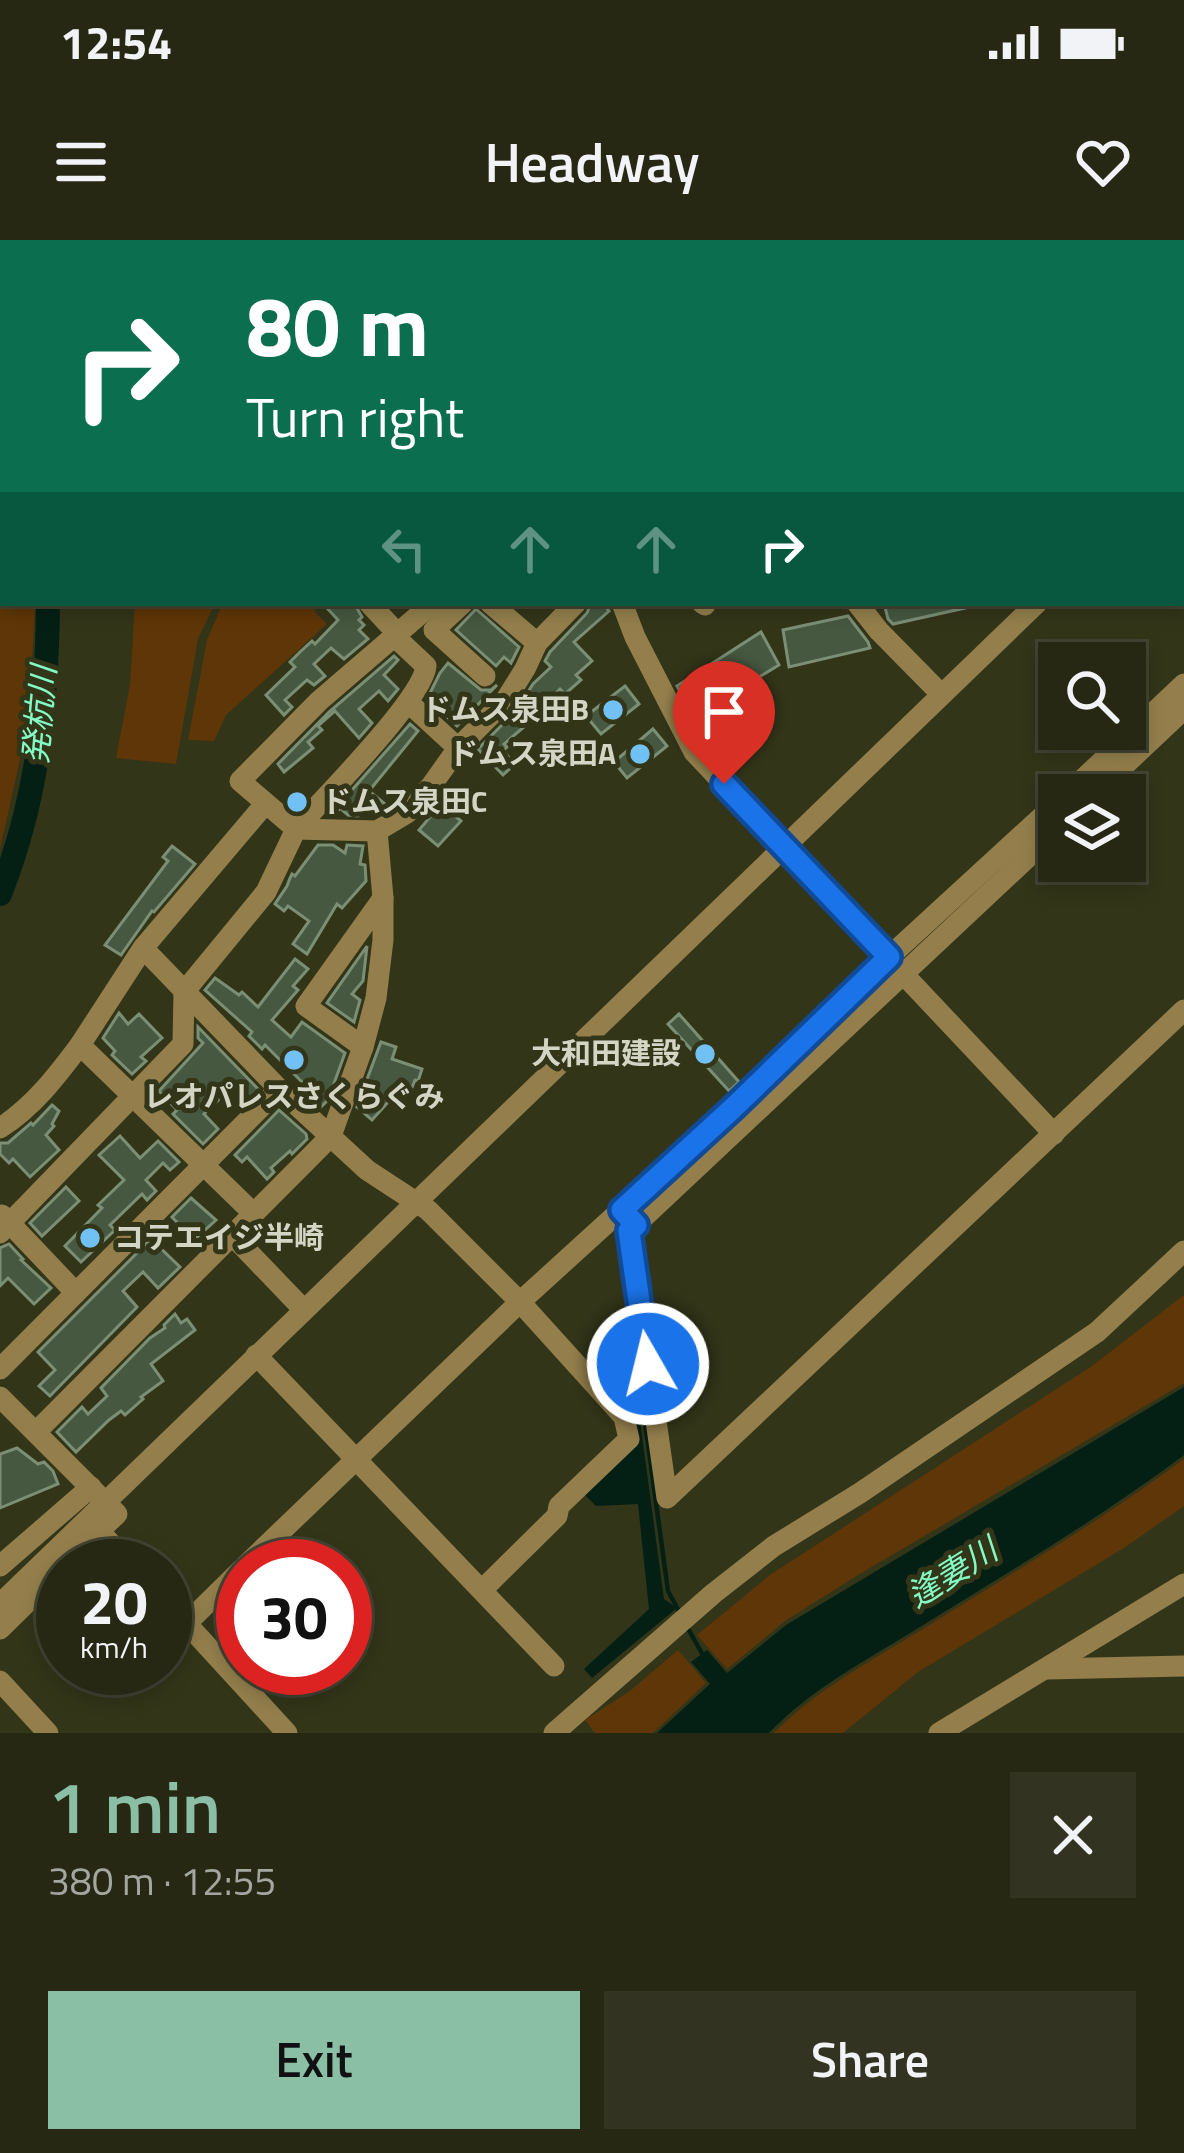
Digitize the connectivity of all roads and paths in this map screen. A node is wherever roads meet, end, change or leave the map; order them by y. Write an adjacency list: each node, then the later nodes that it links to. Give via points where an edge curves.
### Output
1 (371, 606): 9 (street)
2 (429, 606): 9 (street)
3 (460, 606): 11 (street, via 434,630)
4 (494, 606): 10 (street)
5 (573, 606): 10 (street)
6 (623, 606): 24 (street, via 694,752)
7 (859, 606): 13 (street)
8 (1033, 606): 13 (street)
9 (394, 634): 14 (street, via 426,666); 19 (street, via 232,780)
10 (537, 643): 16 (street, via 505,700)
11 (485, 676)
12 (1184, 684): 17 (street)
13 (940, 694): 24 (street)
14 (409, 703): 16 (street); 21 (street)
15 (1184, 709): 18 (street)
16 (458, 748): 22 (street, via 407,813)
17 (1088, 774)
18 (1115, 774)
19 (265, 804): 21 (street); 26 (street)
20 (1038, 822): 27 (street)
21 (296, 829): 22 (street); 28 (street, via 266,892)
22 (377, 831): 25 (street)
23 (1038, 845): 27 (street)
24 (784, 848): 27 (street); 38 (street)
25 (382, 898): 31 (street, via 376,998); 31 (street, via 306,1006)
26 (143, 948): 28 (street); 30 (street)
27 (896, 966): 35 (street); 40 (street, via 732,1109)
28 (184, 992): 32 (street); 33 (street, via 183,1044)
29 (1184, 1010): 35 (street)
30 (80, 1046): 33 (street); 34 (street)
31 (363, 1047): 36 (street)
32 (279, 1089): 36 (street); 37 (street)
33 (133, 1096): 37 (street); 41 (street)
34 (0, 1128)
35 (1054, 1133): 40 (street, via 667,1498)
36 (331, 1136): 38 (street); 39 (street)
37 (203, 1164): 39 (street); 44 (street)
38 (416, 1202): 45 (street); 46 (street)
39 (252, 1212): 42 (street)
40 (629, 1217): 45 (street)
41 (3, 1223): 44 (street)
42 (232, 1235): 46 (street); 50 (street)
43 (1184, 1251): 72 (street, via 1097,1332 774,1546)
44 (76, 1293): 48 (street)
45 (520, 1302): 51 (street); 59 (street, via 624,1417 629,1439)
46 (302, 1310): 47 (street)
47 (256, 1355): 51 (street); 52 (street)
48 (0, 1369)
49 (0, 1397): 50 (street)
50 (36, 1432): 52 (street)
51 (356, 1458): 56 (street); 59 (street)
52 (98, 1494): 53 (street, via 117,1514); 57 (street); 62 (street)
53 (99, 1532): 54 (street); 55 (street)
54 (92, 1539)
55 (106, 1539)
56 (273, 1539)
57 (2, 1560)
58 (1184, 1584): 68 (street)
59 (482, 1590): 66 (street)
60 (36, 1593): 65 (street)
61 (216, 1595): 63 (street)
62 (0, 1604)
63 (192, 1618)
64 (192, 1628): 71 (street)
65 (0, 1629)
66 (554, 1666)
67 (1184, 1666): 68 (street)
68 (1042, 1669): 73 (street)
69 (0, 1681): 70 (street)
70 (48, 1733)
71 (287, 1733)
72 (554, 1733)
73 (939, 1733)

